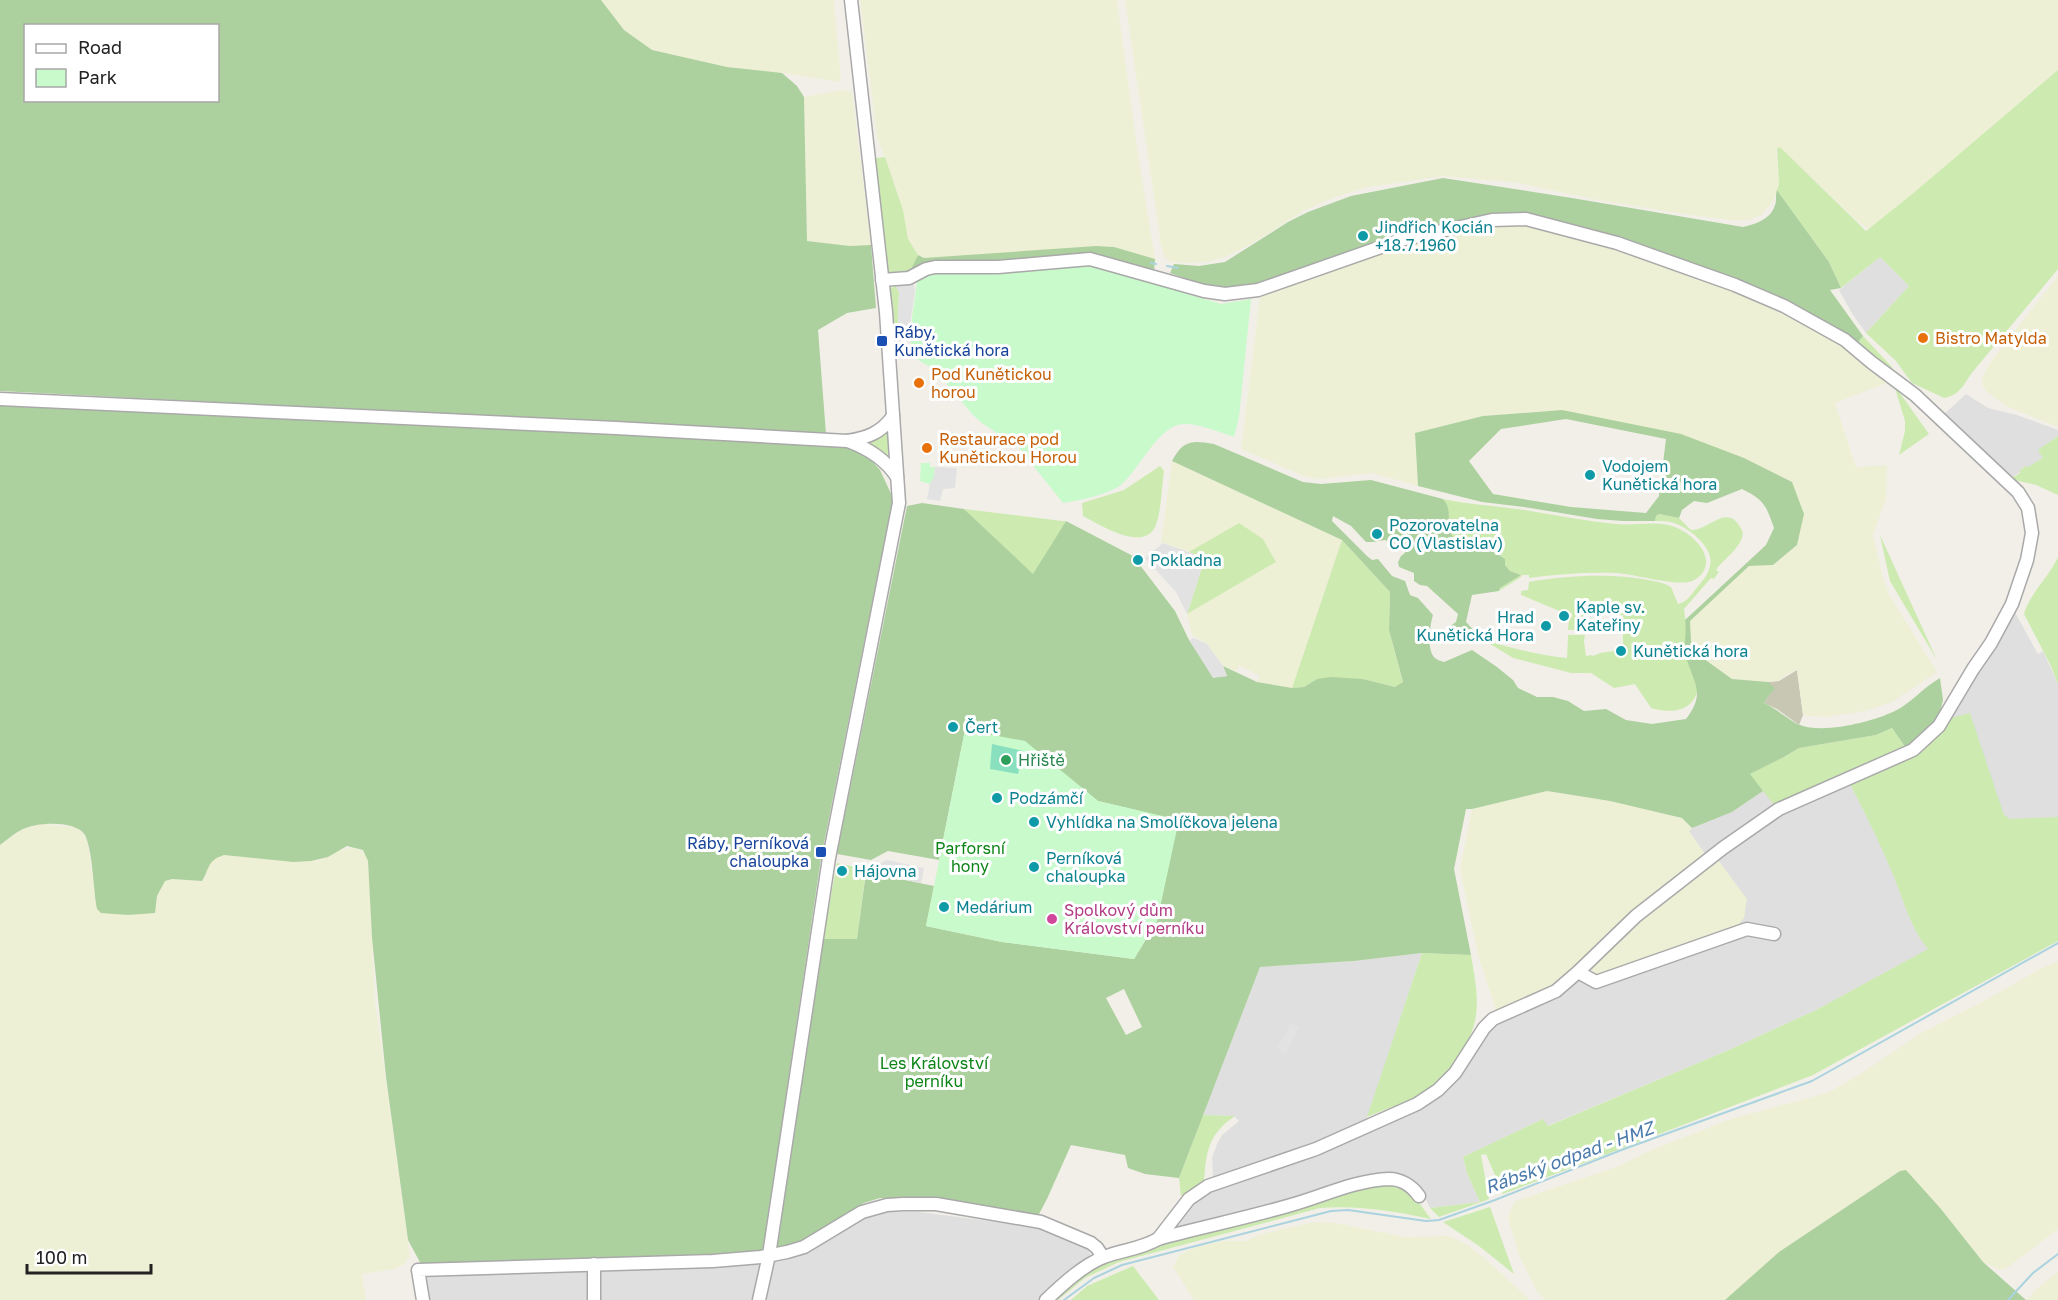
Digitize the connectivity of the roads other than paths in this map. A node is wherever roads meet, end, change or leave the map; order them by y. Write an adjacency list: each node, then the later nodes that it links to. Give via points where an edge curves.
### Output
1 (851, 0): 2 (street)
2 (882, 280): 4 (street); 8 (street, via 909,278 935,267 998,267 1090,259 1225,294 1258,290 1401,240 1492,220 1526,219 1617,243 1735,285 1831,331 1915,395 2018,492 2028,507 2032,533 2019,587 1991,643 1939,726 1913,750 1779,809 1659,897)
3 (0, 399): 5 (street)
4 (893, 416): 5 (street, via 874,434); 6 (street)
5 (847, 441): 6 (street, via 875,456)
6 (897, 477): 11 (street, via 899,503 829,858)
7 (1774, 934): 8 (street, via 1747,928 1596,982)
8 (1578, 972): 10 (street, via 1553,993 1493,1019 1455,1073 1438,1090 1410,1107 1316,1149 1208,1186 1189,1199)
9 (1419, 1196): 10 (street, via 1402,1181 1379,1180)
10 (1158, 1239): 12 (street)
11 (769, 1255): 12 (street, via 804,1247 862,1212 887,1205 936,1204 1041,1222 1091,1243); 13 (street, via 713,1261); 16 (street)
12 (1103, 1257): 17 (street)
13 (594, 1264): 14 (street, via 418,1270); 15 (street)
14 (423, 1300)
15 (594, 1300)
16 (759, 1300)
17 (1046, 1300)

